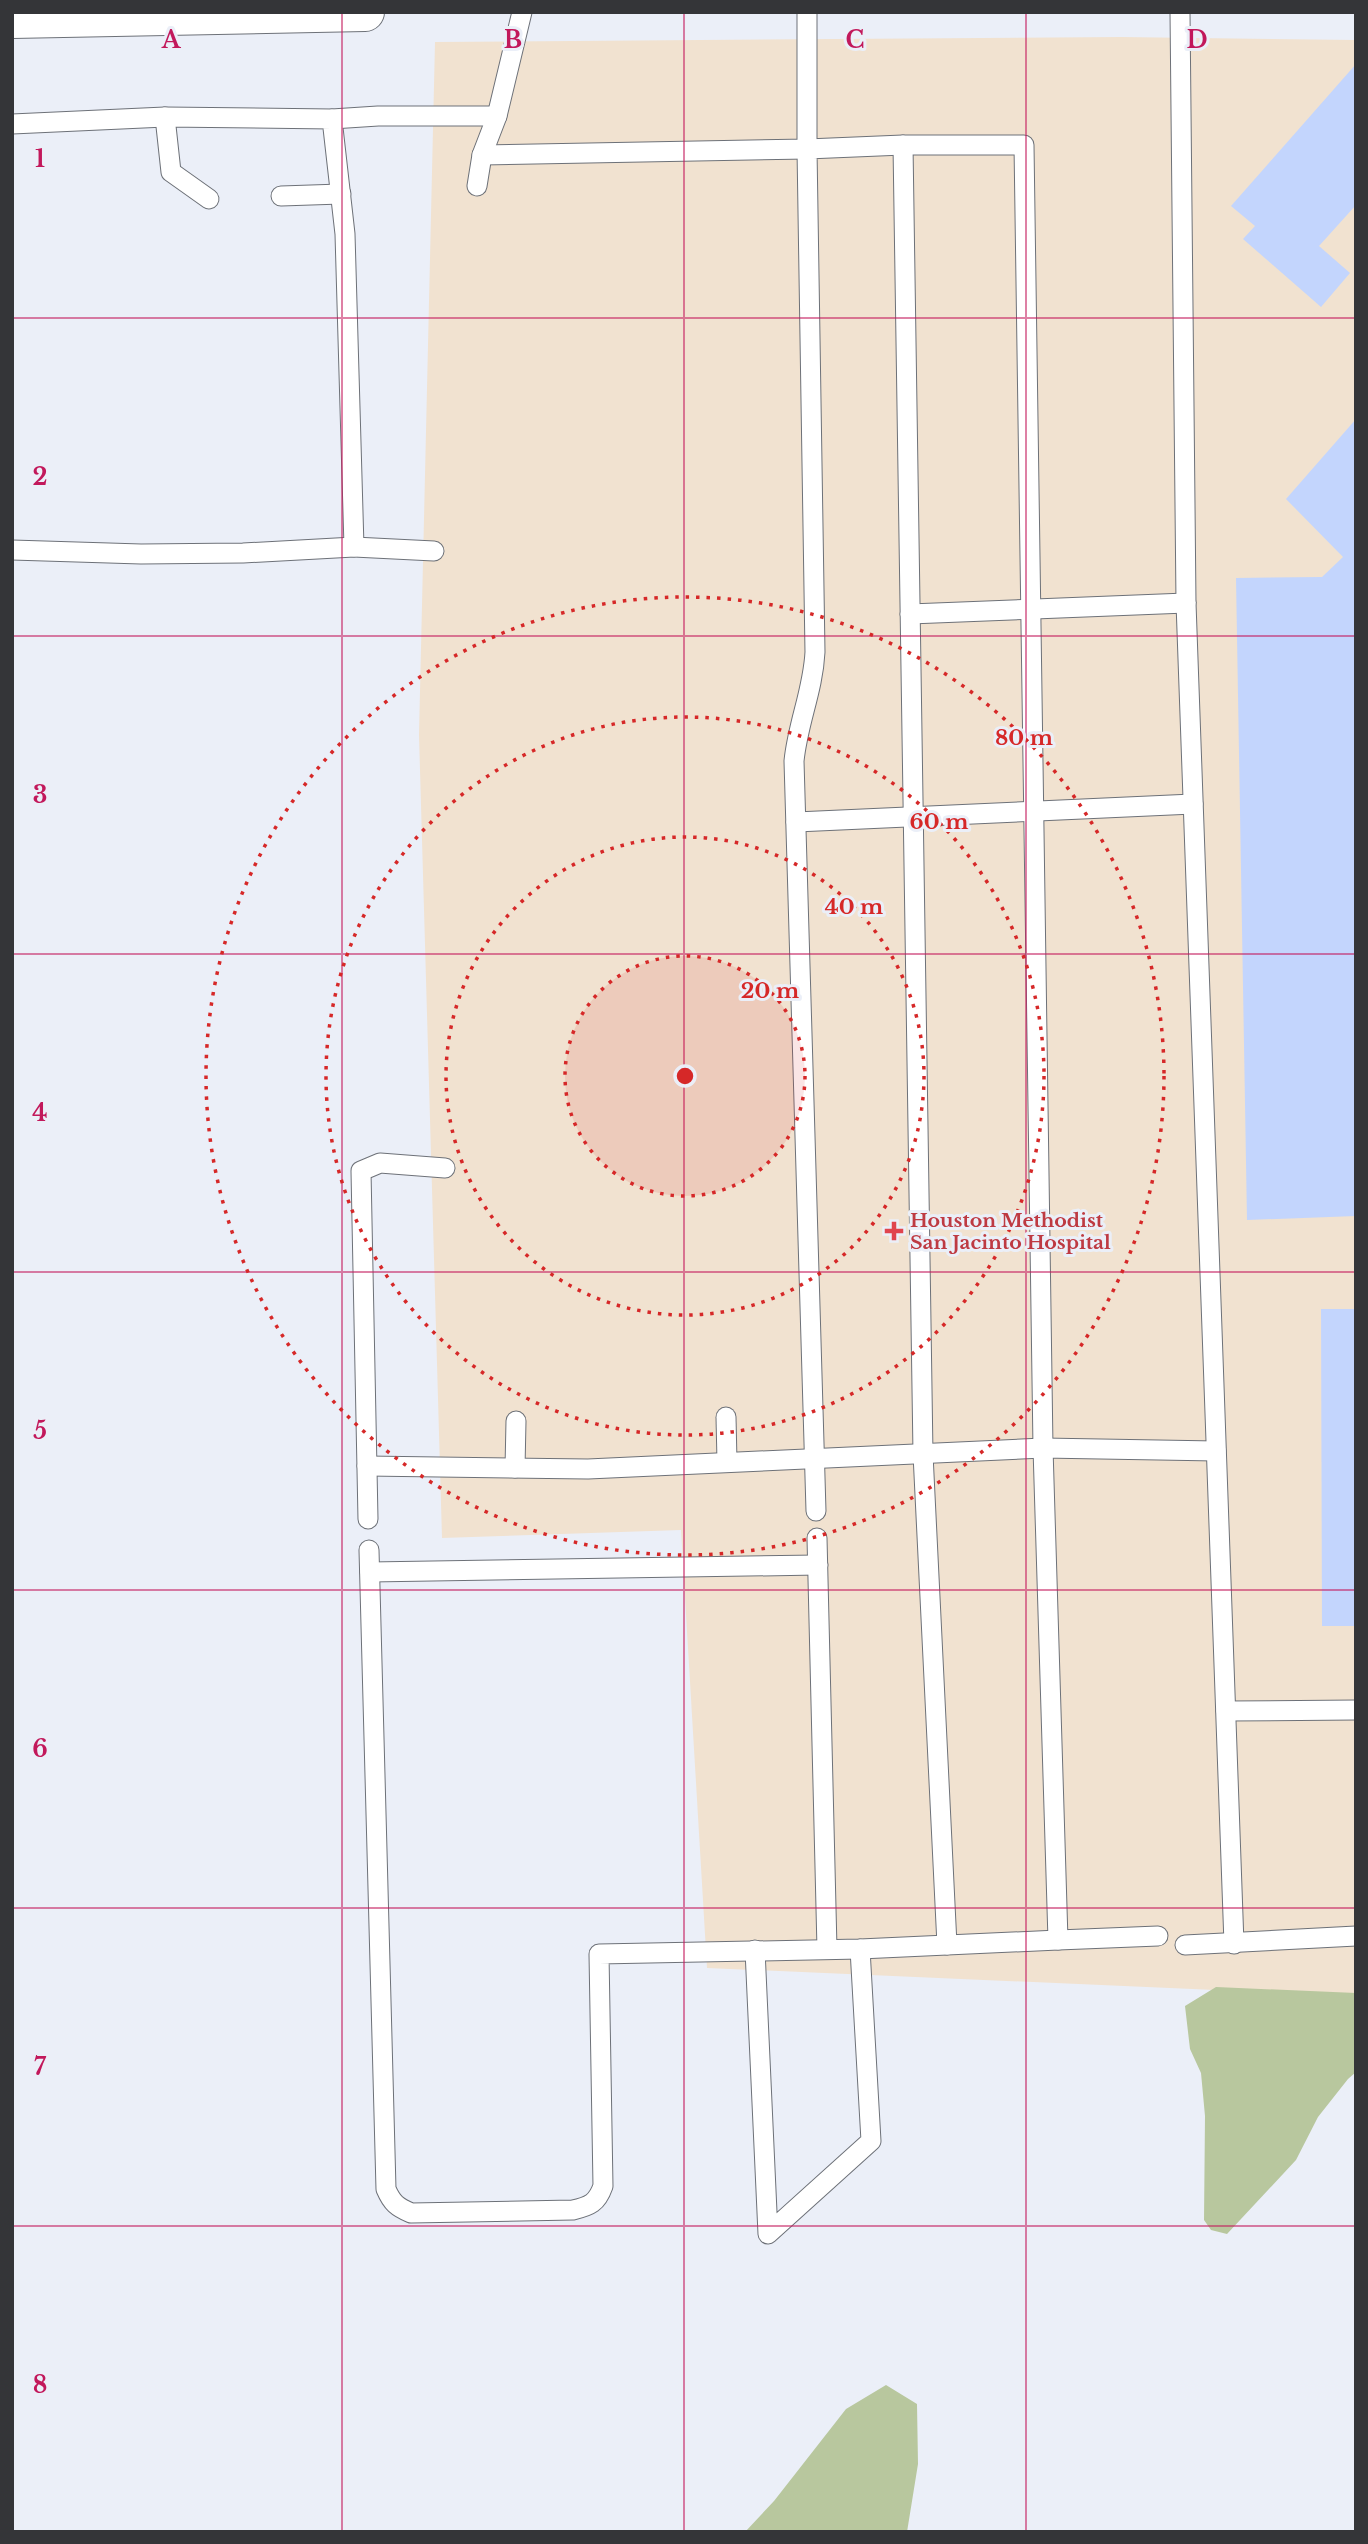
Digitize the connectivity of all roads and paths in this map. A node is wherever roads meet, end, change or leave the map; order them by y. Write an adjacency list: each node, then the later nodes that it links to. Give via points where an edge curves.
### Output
1 (365, 12): 5 (main road)
2 (522, 12): 6 (lane)
3 (807, 12): 11 (lane)
4 (1180, 12): 20 (lane)
5 (12, 19)
6 (497, 116): 8 (lane); 12 (lane)
7 (164, 117): 8 (lane); 9 (lane); 16 (lane, via 172,172)
8 (332, 119): 14 (lane)
9 (12, 124)
10 (903, 145): 11 (lane); 21 (lane, via 1024,145); 22 (lane)
11 (807, 149): 12 (lane); 26 (lane, via 815,652 809,697 797,733)
12 (482, 155): 13 (lane)
13 (477, 186)
14 (341, 194): 15 (lane); 17 (lane)
15 (281, 196)
16 (209, 199)
17 (354, 547): 18 (lane, via 141,554); 19 (lane)
18 (12, 550)
19 (434, 551)
20 (1186, 603): 21 (lane); 23 (lane)
21 (1032, 609): 22 (lane); 24 (lane)
22 (910, 614): 25 (lane)
23 (1193, 804): 24 (lane); 31 (lane)
24 (1033, 811): 25 (lane); 30 (lane)
25 (914, 816): 26 (lane); 32 (lane)
26 (796, 822): 33 (lane)
27 (445, 1168): 35 (lane, via 380,1163 361,1171)
28 (726, 1417): 34 (lane)
29 (516, 1421): 36 (lane)
30 (1043, 1448): 31 (lane); 32 (lane); 47 (lane)
31 (1216, 1451): 44 (lane)
32 (923, 1454): 33 (lane); 49 (lane)
33 (815, 1457): 34 (lane); 37 (lane)
34 (727, 1462): 36 (lane)
35 (367, 1466): 36 (lane); 38 (lane)
36 (515, 1468)
37 (816, 1511)
38 (368, 1519)
39 (817, 1538): 41 (lane)
40 (369, 1550): 42 (lane)
41 (818, 1565): 42 (lane); 52 (lane)
42 (370, 1572): 51 (lane, via 386,2189 391,2202 411,2213 573,2210 598,2200 603,2186 599,1954)
43 (1356, 1710): 44 (lane)
44 (1226, 1711): 48 (lane)
45 (1158, 1936): 47 (lane)
46 (1356, 1936): 48 (lane)
47 (1058, 1940): 49 (lane)
48 (1234, 1944): 50 (lane)
49 (947, 1945): 53 (lane)
50 (1185, 1945)
51 (755, 1950): 52 (lane); 53 (lane, via 768,2234 871,2141)
52 (827, 1950): 53 (lane)
53 (860, 1950)

